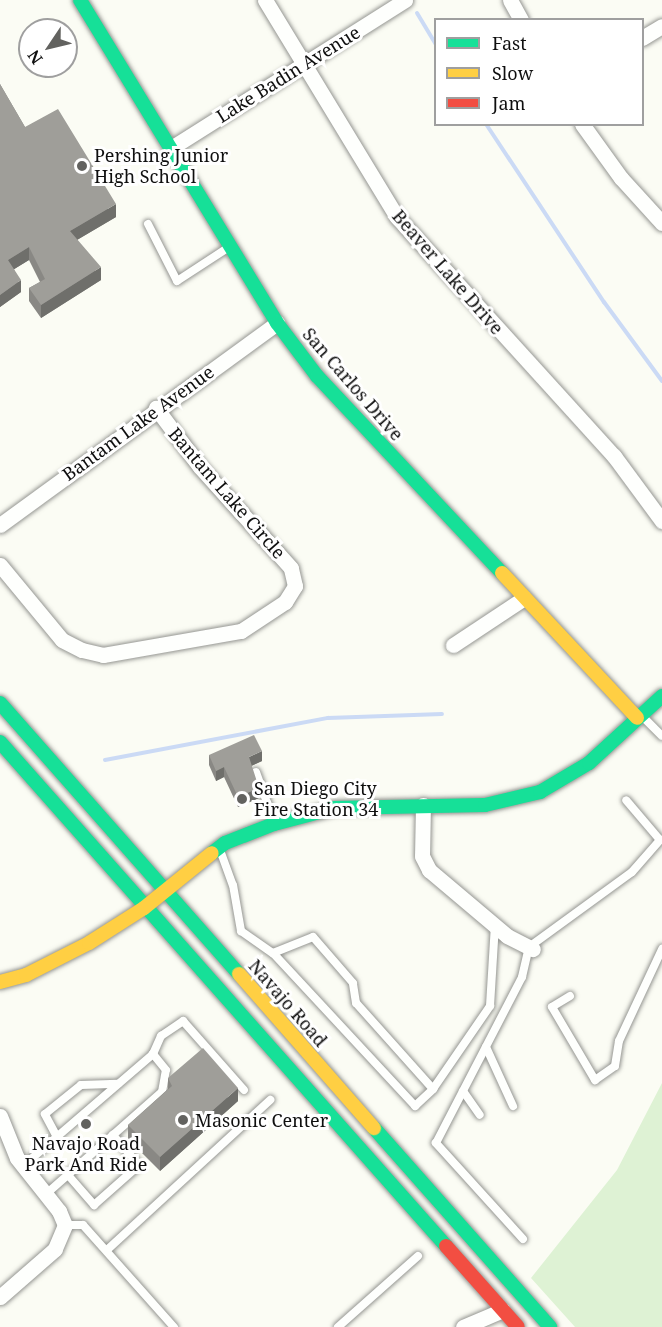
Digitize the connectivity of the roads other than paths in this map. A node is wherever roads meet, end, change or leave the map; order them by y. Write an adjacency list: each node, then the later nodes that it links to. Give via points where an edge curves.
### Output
1 (80, 0): 10 (street, San Carlos Drive)
2 (266, 0): 8 (street, Beaver Lake Drive)
3 (405, 0): 8 (street, Lake Badin Avenue)
4 (510, 0): 5 (street)
5 (520, 18)
6 (662, 26): 7 (street)
7 (644, 37)
8 (305, 65): 10 (street, Lake Badin Avenue); 16 (street, Beaver Lake Drive, via 398,217 614,456)
9 (583, 126): 11 (street, via 621,178)
10 (171, 148): 13 (street, San Carlos Drive)
11 (662, 223)
12 (148, 224): 13 (lane, via 177,281)
13 (231, 246): 14 (street, San Carlos Drive)
14 (277, 323): 15 (street, Bantam Lake Avenue); 19 (street, San Carlos Drive, via 317,376)
15 (156, 408): 17 (street, Bantam Lake Avenue); 18 (street, Bantam Lake Circle, via 200,467 291,568 295,586 290,598 241,631 103,655 62,640)
16 (662, 521)
17 (0, 525)
18 (0, 566)
19 (524, 598): 20 (street); 23 (street, San Carlos Drive)
20 (453, 645)
21 (662, 696): 23 (street)
22 (0, 703): 32 (street, Navajo Road)
23 (639, 717): 24 (lane); 28 (street, via 589,763 540,792 484,805)
24 (662, 736)
25 (0, 742): 33 (street)
26 (256, 772): 29 (lane)
27 (626, 800): 30 (lane)
28 (423, 805): 29 (street, via 335,808); 34 (street, via 422,856 429,870)
29 (274, 824): 31 (street)
30 (661, 841): 35 (lane, via 632,872)
31 (219, 848): 32 (street); 37 (lane, via 233,885 240,931)
32 (165, 891): 33 (street); 67 (street, Navajo Road)
33 (144, 908): 38 (street, via 89,943 26,975); 60 (street)
34 (495, 925): 35 (street); 43 (lane, via 490,1005)
35 (531, 948): 40 (lane, via 522,977)
36 (662, 949): 39 (lane, via 619,1041 615,1066 595,1080 552,1007)
37 (273, 953): 43 (lane, via 415,1106); 43 (lane, via 313,937 353,983 356,1003)
38 (0, 982)
39 (570, 996)
40 (486, 1047): 45 (lane); 47 (lane)
41 (153, 1054): 42 (lane); 44 (lane, via 161,1036 183,1021); 50 (lane, via 166,1070 162,1092)
42 (118, 1084): 51 (lane); 51 (lane, via 81,1085 45,1114)
43 (433, 1089)
44 (244, 1090)
45 (463, 1091): 48 (lane); 56 (lane, via 436,1143)
46 (270, 1100): 57 (lane)
47 (513, 1106)
48 (480, 1114)
49 (0, 1116): 52 (street)
50 (113, 1135): 53 (lane); 53 (lane, via 139,1165 94,1205)
51 (57, 1137): 52 (lane)
52 (23, 1166): 54 (street)
53 (68, 1175): 54 (lane)
54 (45, 1196): 55 (street)
55 (65, 1225): 57 (lane, via 83,1225); 59 (street, via 55,1249)
56 (523, 1239)
57 (107, 1250): 61 (lane)
58 (418, 1256): 62 (lane)
59 (0, 1298)
60 (503, 1310): 63 (street); 64 (street); 65 (street); 66 (street, via 519,1312)
61 (174, 1327)
62 (338, 1327)
63 (463, 1327)
64 (492, 1327)
65 (518, 1327)
66 (532, 1327)
67 (550, 1327)

